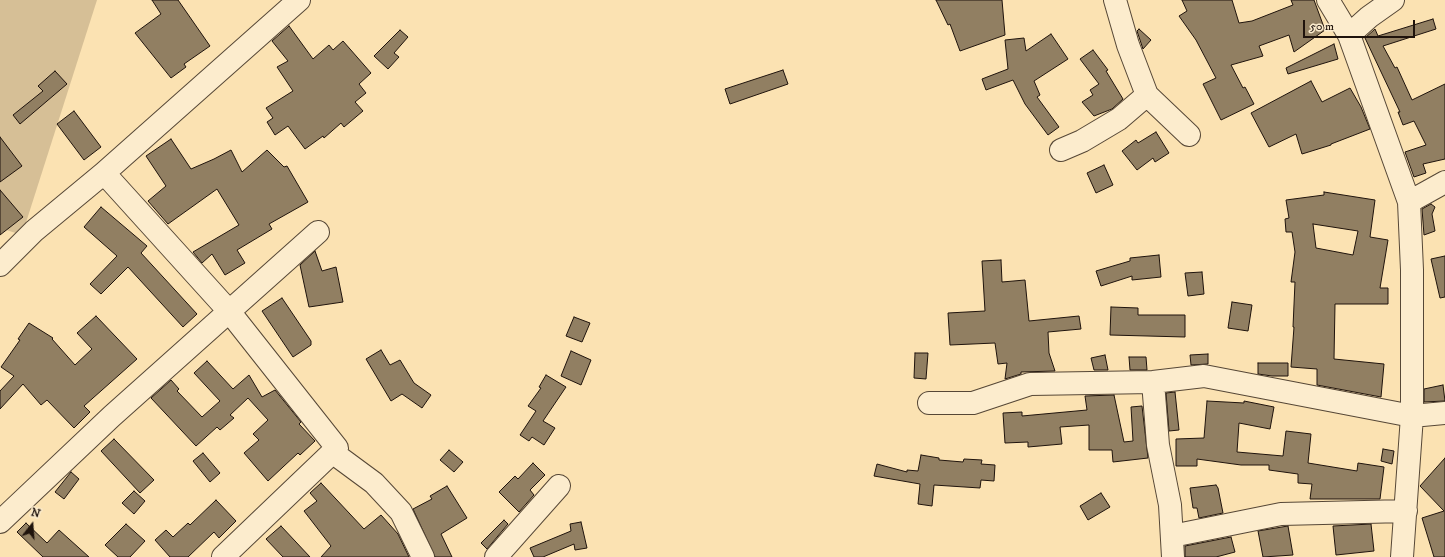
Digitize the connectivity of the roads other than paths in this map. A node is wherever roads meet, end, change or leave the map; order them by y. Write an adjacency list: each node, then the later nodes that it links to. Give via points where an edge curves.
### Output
1 (299, 0): 9 (street)
2 (1115, 0): 6 (street, via 1128,45)
3 (1328, 0): 5 (street)
4 (1393, 0): 5 (street)
5 (1349, 35): 11 (street)
6 (1147, 95): 7 (street); 8 (street, via 1119,119)
7 (1189, 135)
8 (1062, 150)
9 (104, 173): 13 (street, via 34,231); 14 (street)
10 (1445, 182): 11 (street)
11 (1409, 202): 18 (street)
12 (318, 232): 14 (street)
13 (0, 265)
14 (228, 310): 19 (street, via 337,448); 22 (street)
15 (1153, 382): 16 (street, via 1030,384 973,403); 18 (street, via 1204,376); 23 (street, via 1158,445 1170,505)
16 (928, 403)
17 (1445, 413): 18 (street)
18 (1412, 416): 21 (street)
19 (332, 452): 24 (street); 25 (street, via 374,483 401,512)
20 (559, 486): 26 (street)
21 (1406, 511): 23 (street, via 1281,514); 27 (street)
22 (0, 522)
23 (1173, 546)
24 (223, 557)
25 (423, 557)
26 (496, 557)
27 (1402, 557)

